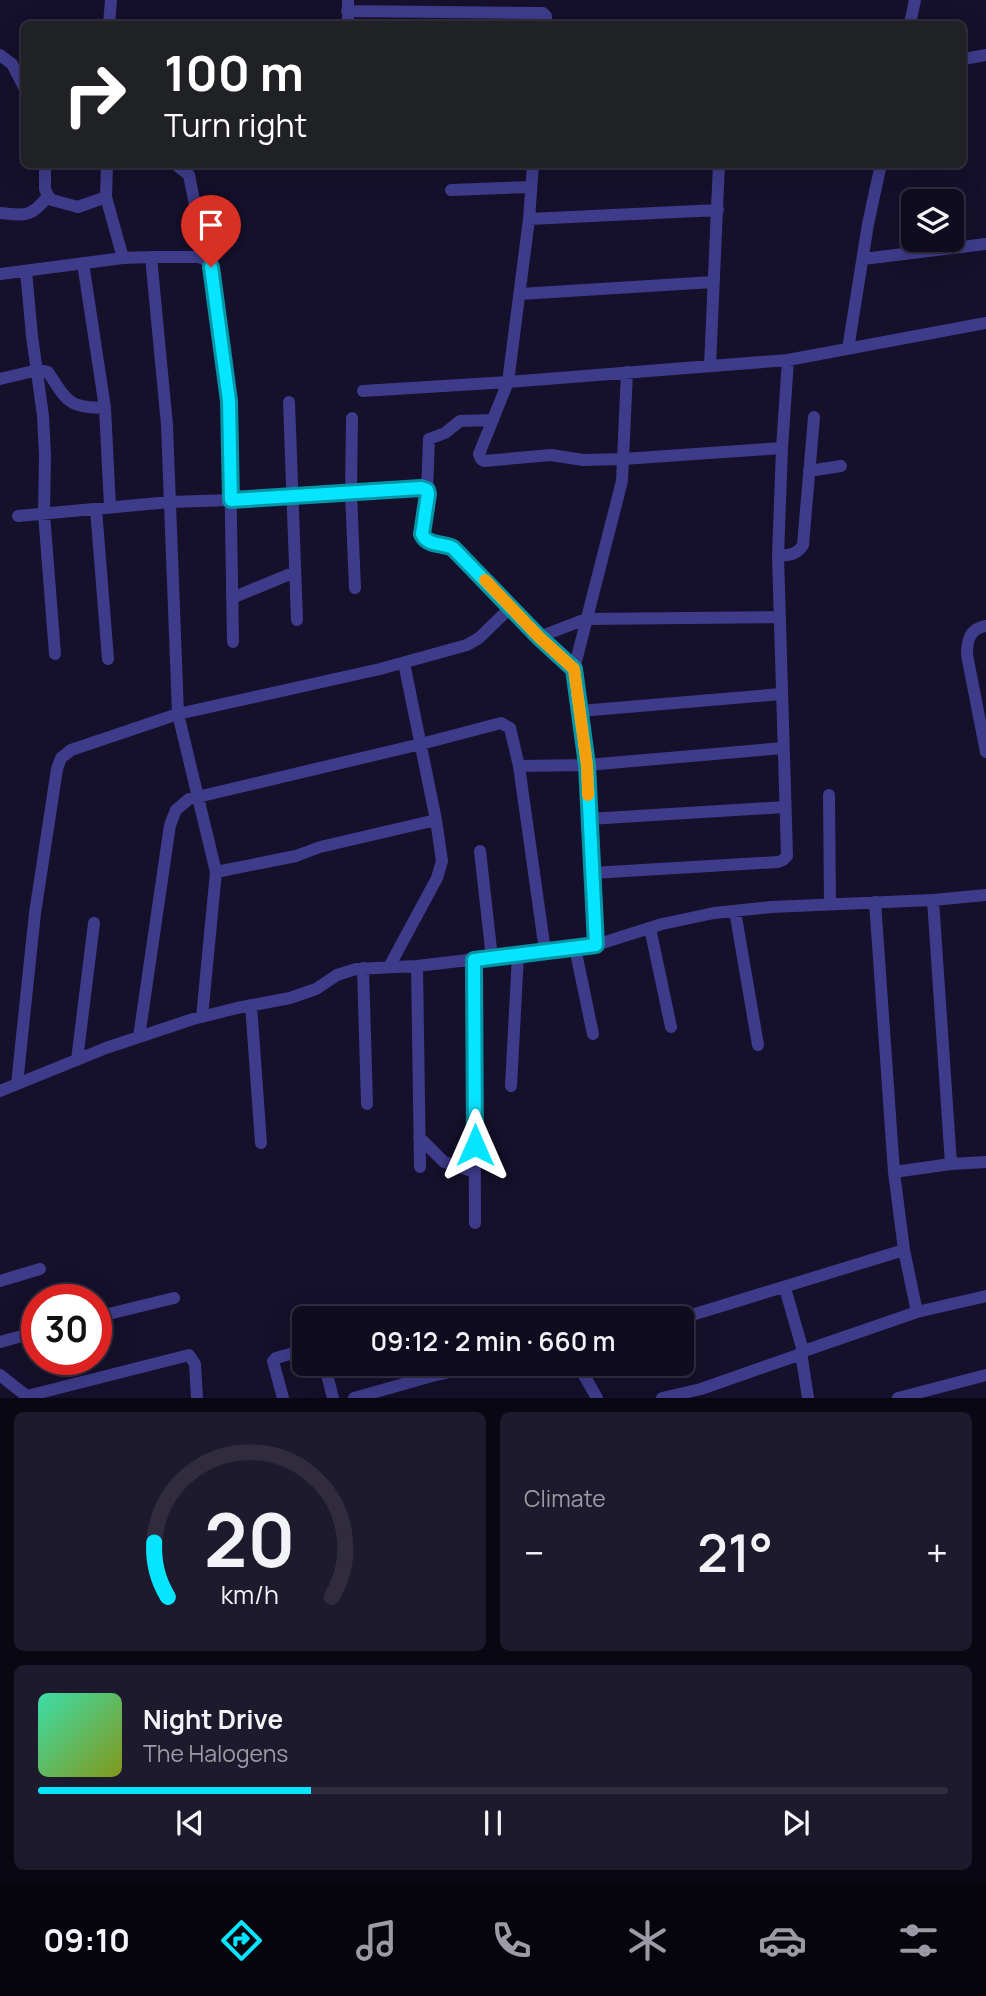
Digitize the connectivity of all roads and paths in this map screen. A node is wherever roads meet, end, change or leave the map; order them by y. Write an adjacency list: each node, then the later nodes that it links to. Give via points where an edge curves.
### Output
1 (111, 0): 4 (street)
2 (915, 0): 6 (street)
3 (348, 12): 5 (street, via 543,13)
4 (109, 21)
5 (546, 21)
6 (911, 21)
7 (0, 55): 10 (street, via 12,64)
8 (986, 55): 9 (street)
9 (966, 58)
10 (21, 81)
11 (45, 168): 19 (street)
12 (107, 168): 20 (street)
13 (180, 168): 27 (street, via 189,175)
14 (533, 168): 17 (street)
15 (719, 168): 21 (street)
16 (880, 168): 28 (street)
17 (531, 187): 18 (street); 23 (street)
18 (451, 190)
19 (48, 196): 20 (street, via 78,207); 22 (street, via 32,213)
20 (106, 197): 26 (street)
21 (718, 210): 23 (street); 32 (street)
22 (0, 213)
23 (529, 219): 33 (street)
24 (986, 243): 28 (street)
25 (150, 257): 26 (street); 27 (street); 56 (street)
26 (123, 258): 29 (street)
27 (206, 260): 55 (street, via 211,267 229,401)
28 (863, 260): 35 (street)
29 (83, 263): 30 (street); 44 (street)
30 (26, 271): 31 (street); 38 (street)
31 (0, 274)
32 (713, 282): 33 (street); 37 (street)
33 (520, 294): 41 (street)
34 (986, 323): 35 (street)
35 (848, 349): 36 (street)
36 (788, 360): 37 (street); 48 (street)
37 (710, 366): 39 (street)
38 (37, 370): 40 (street); 44 (street, via 48,372 72,404); 59 (street, via 45,442)
39 (627, 372): 41 (street); 49 (street)
40 (0, 379)
41 (508, 383): 42 (street); 47 (street)
42 (363, 391)
43 (289, 402): 54 (street)
44 (105, 408): 57 (street)
45 (814, 417): 51 (street)
46 (352, 418): 53 (street)
47 (493, 420): 49 (street, via 479,454 484,461 551,455); 52 (street, via 460,421 429,439)
48 (782, 448): 49 (street); 61 (street)
49 (623, 459): 67 (street, via 622,481)
50 (841, 466): 51 (street)
51 (809, 471): 61 (street, via 803,545 792,555)
52 (427, 490): 53 (street); 65 (street, via 424,539 453,548)
53 (351, 493): 54 (street); 63 (street)
54 (291, 495): 55 (street); 62 (street)
55 (231, 500): 56 (street); 64 (street)
56 (170, 502): 57 (street); 78 (street)
57 (110, 508): 58 (street)
58 (96, 509): 59 (street); 73 (street)
59 (44, 514): 60 (street); 72 (street)
60 (18, 516)
61 (778, 556): 66 (street)
62 (295, 572): 64 (street); 68 (street)
63 (355, 588)
64 (232, 598): 71 (street)
65 (511, 607): 70 (street); 74 (street, via 467,645)
66 (779, 617): 67 (street); 76 (street)
67 (586, 619): 70 (street); 75 (street)
68 (297, 620)
69 (986, 626): 81 (street, via 967,640)
70 (539, 637): 75 (street)
71 (233, 642)
72 (55, 654)
73 (108, 659)
74 (404, 663): 78 (street); 79 (street)
75 (574, 669): 77 (street)
76 (781, 694): 77 (street); 80 (street)
77 (580, 711): 82 (street)
78 (178, 714): 85 (street); 115 (street, via 71,750 61,758 35,913)
79 (421, 744): 83 (street, via 501,723 510,729); 85 (street); 88 (street)
80 (783, 748): 82 (street); 86 (street)
81 (986, 752)
82 (587, 765): 83 (street); 87 (street)
83 (519, 766): 101 (street)
84 (829, 795): 95 (street)
85 (198, 797): 90 (street); 112 (street, via 176,810 170,825)
86 (785, 807): 87 (street); 91 (street, via 787,856 778,862)
87 (590, 819): 91 (street)
88 (436, 820): 90 (street); 106 (street, via 441,869)
89 (480, 851): 103 (street)
90 (216, 872): 109 (street)
91 (592, 873): 99 (street)
92 (986, 895): 93 (street)
93 (933, 900): 94 (street); 122 (street)
94 (875, 902): 95 (street); 125 (street)
95 (830, 904): 96 (street)
96 (735, 911): 98 (street); 113 (street)
97 (94, 923): 114 (street)
98 (650, 928): 99 (street); 110 (street)
99 (596, 945): 100 (street)
100 (575, 948): 101 (street); 111 (street)
101 (545, 951): 102 (street)
102 (518, 955): 103 (street); 116 (street)
103 (492, 958): 104 (street)
104 (474, 960): 105 (street); 124 (street)
105 (417, 966): 106 (street); 119 (street)
106 (389, 967): 107 (street)
107 (363, 968): 108 (street, via 290,998); 118 (street)
108 (251, 1005): 109 (street); 120 (street)
109 (202, 1017): 112 (street)
110 (671, 1027)
111 (593, 1034)
112 (139, 1037): 114 (street)
113 (758, 1045)
114 (77, 1060): 115 (street)
115 (17, 1084): 117 (street)
116 (511, 1086)
117 (0, 1091)
118 (367, 1104)
119 (419, 1137): 123 (street); 124 (street, via 444,1162)
120 (261, 1143)
121 (986, 1162): 122 (street)
122 (951, 1164): 125 (street)
123 (420, 1167)
124 (475, 1172): 126 (street)
125 (894, 1172): 127 (street)
126 (475, 1223)
127 (904, 1250): 130 (street); 133 (street)
128 (40, 1269): 129 (street)
129 (0, 1281)
130 (785, 1288): 135 (street); 138 (street)
131 (986, 1296): 133 (street)
132 (174, 1297): 134 (street)
133 (917, 1312): 138 (street)
134 (112, 1313)
135 (694, 1315)
136 (21, 1336): 137 (street)
137 (0, 1342)
138 (802, 1352): 145 (street); 154 (street)
139 (292, 1353): 149 (street, via 273,1361)
140 (986, 1375): 155 (street)
141 (0, 1376): 146 (street)
142 (327, 1376): 150 (street)
143 (414, 1376): 151 (street)
144 (585, 1376): 152 (street)
145 (702, 1393): 147 (street)
146 (28, 1396): 148 (street, via 189,1355 195,1364)
147 (679, 1396): 153 (street)
148 (197, 1398)
149 (283, 1398)
150 (332, 1398)
151 (354, 1398)
152 (597, 1398)
153 (662, 1398)
154 (808, 1398)
155 (898, 1398)

